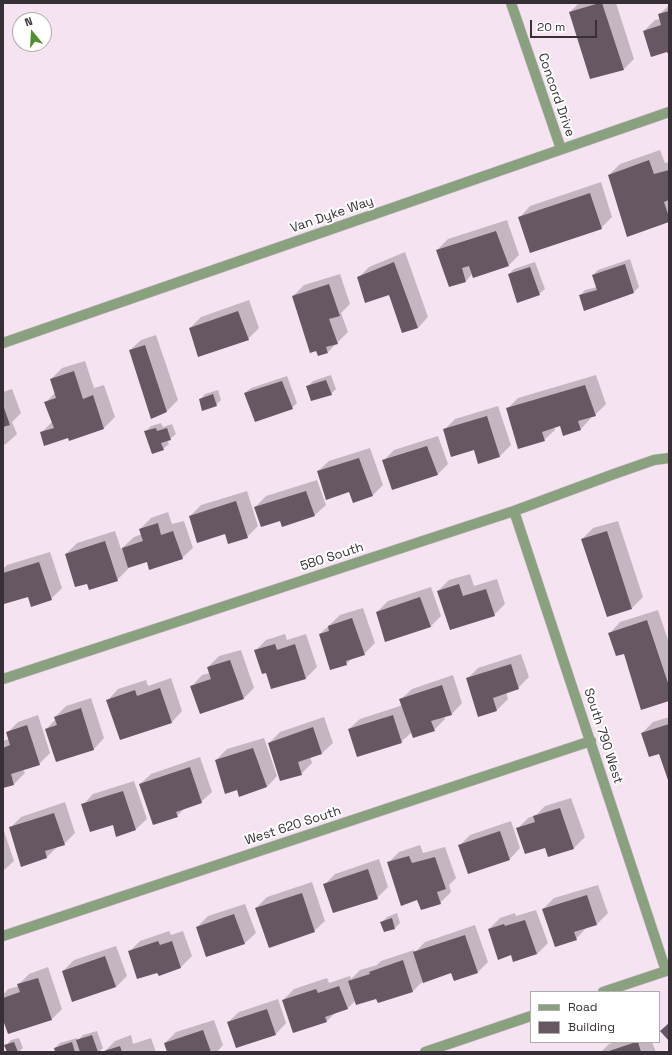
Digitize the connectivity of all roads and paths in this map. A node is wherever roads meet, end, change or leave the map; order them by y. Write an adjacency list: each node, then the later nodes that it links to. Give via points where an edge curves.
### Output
1 (511, 3): 3 (street, Concord Drive)
2 (669, 112): 3 (street, Van Dyke Way)
3 (561, 149): 4 (street, Van Dyke Way)
4 (3, 342)
5 (669, 458): 6 (street, 580 South, via 654,460)
6 (514, 511): 7 (street, 580 South); 8 (street, South 790 West)
7 (3, 679)
8 (591, 741): 9 (street, West 620 South); 10 (street, South 790 West, via 666,971)
9 (3, 936)
10 (606, 991)
11 (530, 1016): 12 (street)
12 (425, 1052)

